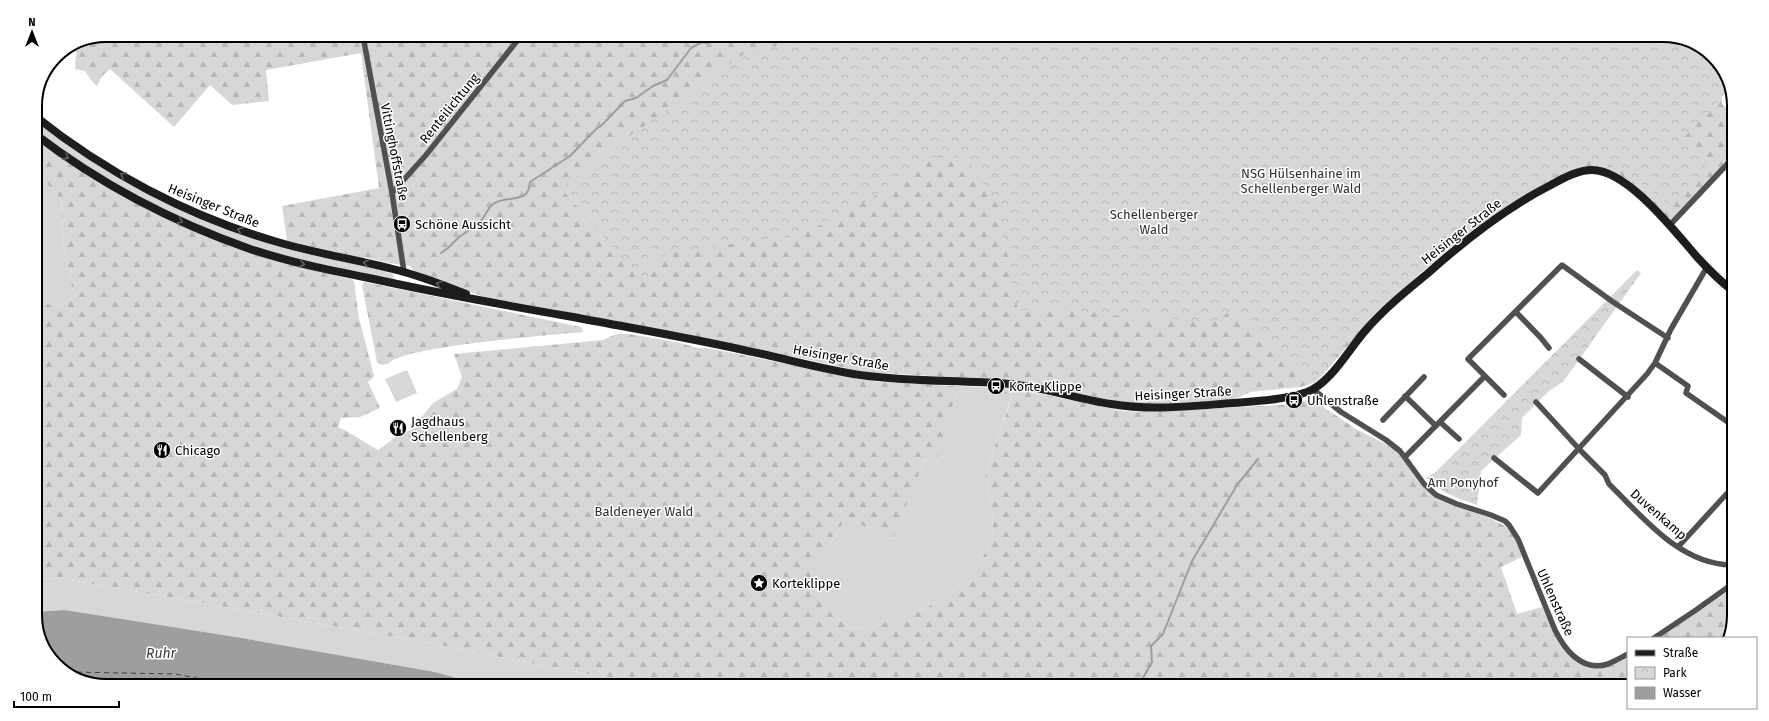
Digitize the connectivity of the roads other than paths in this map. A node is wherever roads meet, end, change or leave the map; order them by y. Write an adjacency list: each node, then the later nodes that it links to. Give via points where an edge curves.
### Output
1 (363, 42): 6 (street, Vittinghoffstraße)
2 (516, 42): 6 (street, Renteilichtung, via 431,149)
3 (42, 121): 9 (main road, Heisinger Straße, one-way to 3, via 274,241 206,216 158,195 122,175 88,155)
4 (42, 139): 10 (main road, Heisinger Straße, one-way to 10, via 114,187 156,210 214,236 291,261)
5 (1727, 164): 7 (street)
6 (392, 192): 9 (street, Vittinghoffstraße)
7 (1670, 224): 8 (main road, Heisinger Straße); 20 (main road, Heisinger Straße, via 1639,194 1611,174 1597,170 1577,172 1512,206 1446,257 1386,309 1325,381)
8 (1707, 267): 11 (main road, Heisinger Straße); 14 (street)
9 (404, 272): 10 (main road); 12 (main road, Heisinger Straße, one-way to 9)
10 (402, 286): 12 (main road, Heisinger Straße)
11 (1727, 286)
12 (489, 303): 20 (main road, Heisinger Straße, via 685,338 869,377 1014,385 1106,404 1139,408 1174,408 1266,400)
13 (1516, 312): 14 (street, via 1562,265); 15 (street); 18 (street, via 1468,359)
14 (1668, 338): 17 (street)
15 (1549, 348)
16 (1579, 360): 23 (street)
17 (1655, 363): 23 (street); 26 (street, via 1688,386 1686,393)
18 (1485, 376): 21 (street); 27 (street)
19 (1424, 377): 22 (street)
20 (1314, 390): 30 (street, Uhlenstraße, via 1341,412 1392,444)
21 (1504, 395)
22 (1405, 396): 25 (street); 27 (street)
23 (1628, 397): 29 (street)
24 (1536, 402): 29 (street, Duvenkamp)
25 (1383, 420)
26 (1727, 422)
27 (1438, 424): 28 (street); 30 (street)
28 (1459, 439)
29 (1580, 450): 31 (street, via 1538,493); 33 (street, Duvenkamp, via 1605,475 1608,484 1660,534)
30 (1405, 457): 37 (street, Uhlenstraße, via 1424,484 1436,494 1491,515 1509,525 1518,539 1558,636 1572,656 1584,663 1601,665)
31 (1494, 458)
32 (1727, 493): 33 (street)
33 (1678, 547): 34 (street, Duvenkamp, via 1703,560)
34 (1727, 564)
35 (1727, 587): 36 (street)
36 (1656, 637)
37 (1627, 654)

